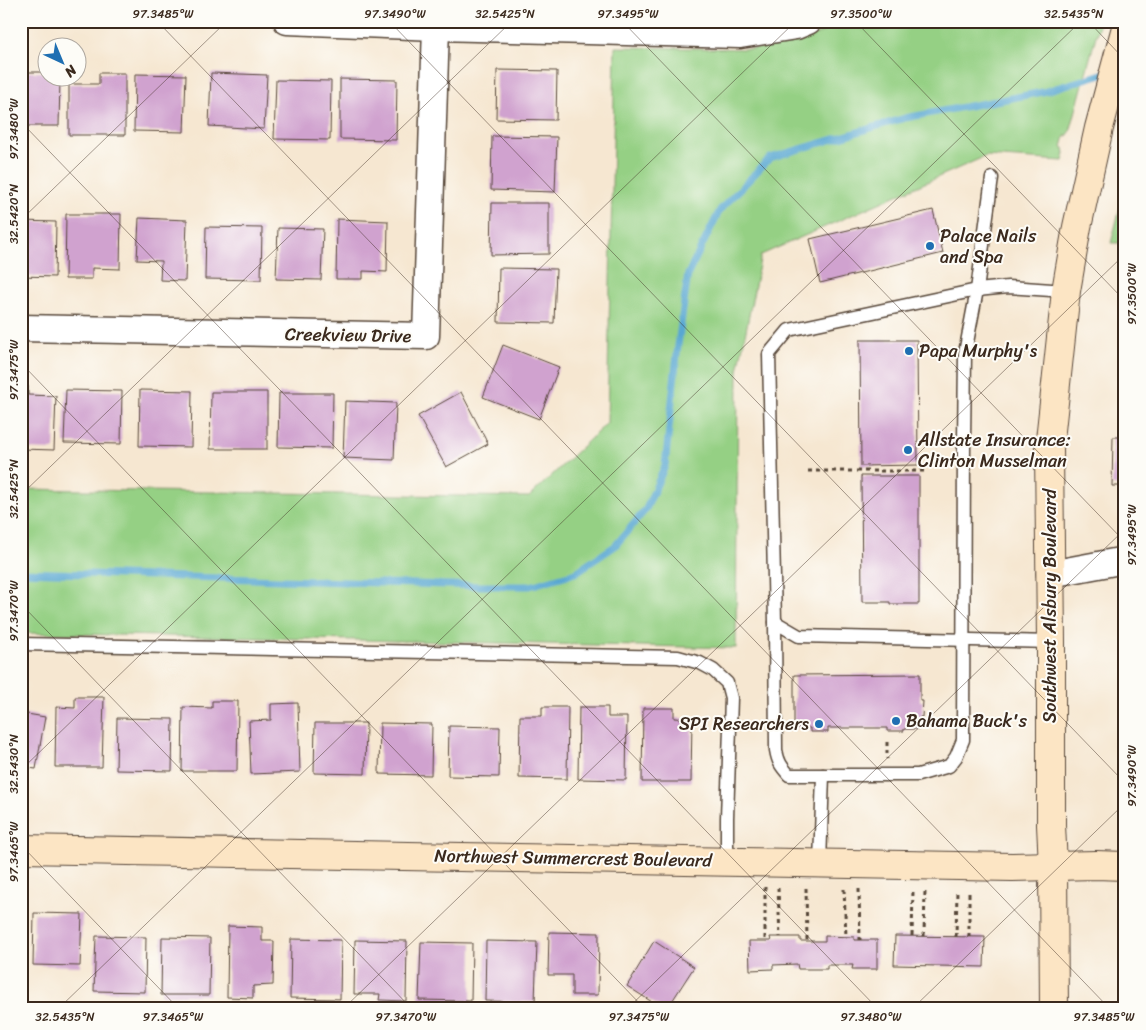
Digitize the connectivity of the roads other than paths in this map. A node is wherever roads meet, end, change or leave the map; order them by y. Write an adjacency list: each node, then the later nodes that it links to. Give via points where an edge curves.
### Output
1 (287, 21): 3 (street)
2 (808, 21): 3 (street, via 740,35)
3 (436, 27): 8 (street, Creekview Drive, via 426,336)
4 (1123, 36): 7 (street, Southwest Alsbury Boulevard, via 1098,128)
5 (992, 178): 6 (lane)
6 (977, 290): 7 (lane, via 1008,286); 11 (lane, via 789,330 769,354); 12 (lane, via 966,353)
7 (1066, 291): 10 (street, Southwest Alsbury Boulevard, via 1049,449)
8 (21, 328)
9 (1125, 560): 10 (street)
10 (1050, 574): 13 (street, Southwest Alsbury Boulevard)
11 (775, 622): 12 (lane, via 799,636); 15 (lane, via 778,761 789,775)
12 (963, 640): 13 (lane); 15 (lane, via 963,740 949,766 918,776)
13 (1051, 642): 19 (street, Southwest Alsbury Boulevard)
14 (21, 644): 17 (lane, via 678,657 700,663 727,683 731,698)
15 (822, 775): 18 (lane)
16 (21, 849): 17 (street, Northwest Summercrest Boulevard)
17 (728, 861): 18 (street, Northwest Summercrest Boulevard)
18 (820, 863): 19 (street, Northwest Summercrest Boulevard)
19 (1053, 865): 20 (street, Northwest Summercrest Boulevard); 21 (street, Southwest Alsbury Boulevard)
20 (1125, 866)
21 (1054, 1009)

